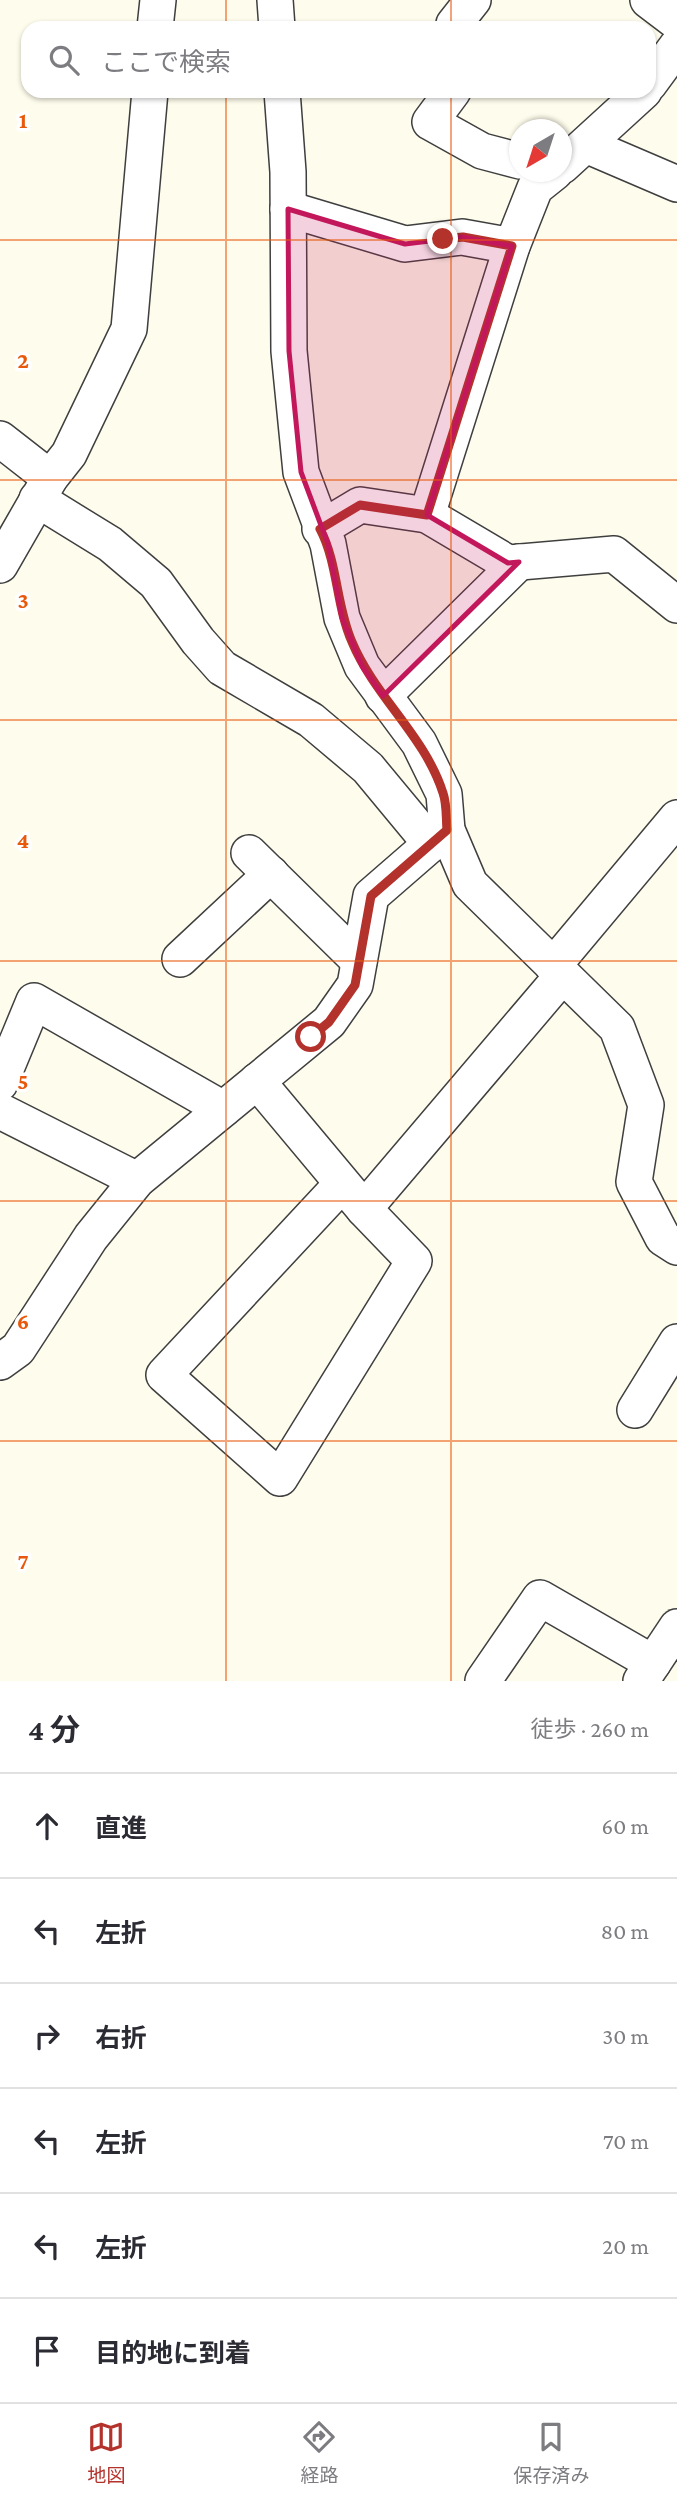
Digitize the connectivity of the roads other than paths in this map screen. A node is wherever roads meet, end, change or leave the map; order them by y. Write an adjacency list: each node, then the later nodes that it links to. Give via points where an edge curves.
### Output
1 (158, 0): 5 (street)
2 (275, 0): 6 (street)
3 (472, 0): 7 (street)
4 (648, 0): 8 (street)
5 (156, 21)
6 (276, 21)
7 (456, 21)
8 (677, 22)
9 (677, 46): 10 (street)
10 (656, 74)
11 (149, 98): 23 (street, via 129,329 69,454)
12 (282, 98): 20 (street)
13 (448, 98): 16 (street, via 430,122 482,150)
14 (635, 98): 15 (street)
15 (572, 148)
16 (509, 156)
17 (572, 167): 18 (street)
18 (675, 179)
19 (540, 182): 21 (street)
20 (288, 209): 21 (street, via 405,244 463,237); 25 (street, via 289,351 301,472)
21 (512, 246): 24 (street)
22 (0, 439): 23 (street)
23 (43, 488): 27 (street); 31 (street, via 156,583 222,668 311,720)
24 (427, 515): 25 (street, via 360,505); 26 (street, via 508,563)
25 (320, 529): 29 (street, via 328,544 342,618 362,666)
26 (519, 562): 28 (street, via 614,554); 29 (street)
27 (0, 565)
28 (677, 605)
29 (383, 696): 31 (street, via 419,743 444,794)
30 (677, 818): 34 (street)
31 (439, 837): 33 (street, via 371,896); 34 (street, via 470,884)
32 (180, 959): 33 (street, via 260,864)
33 (359, 961): 35 (street, via 355,985 329,1022)
34 (558, 970): 40 (street); 41 (street, via 617,1028 646,1105 634,1182 663,1238)
35 (257, 1082): 37 (street); 40 (street)
36 (0, 1083): 37 (street, via 34,1001)
37 (223, 1110): 39 (street)
38 (0, 1111): 39 (street)
39 (137, 1180): 43 (street, via 91,1237 18,1349)
40 (353, 1196): 40 (street, via 414,1261 280,1478 164,1374)
41 (677, 1247)
42 (677, 1342): 44 (street)
43 (0, 1362)
44 (635, 1410)
45 (677, 1627): 46 (street)
46 (647, 1672): 47 (street, via 540,1598)
47 (483, 1681)

